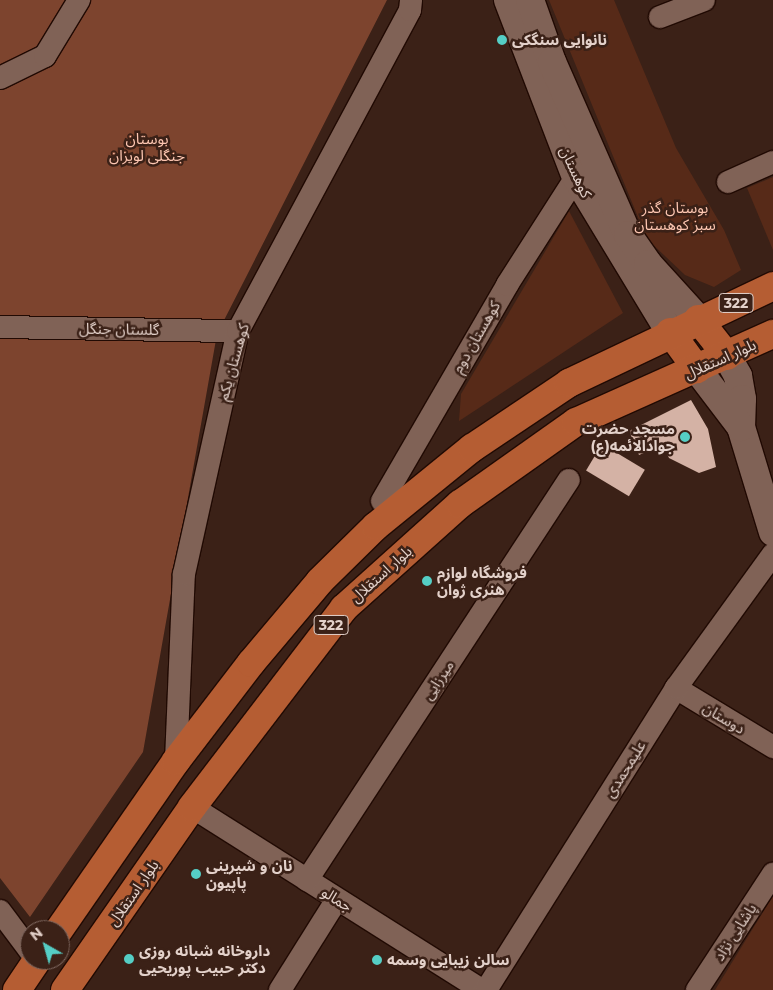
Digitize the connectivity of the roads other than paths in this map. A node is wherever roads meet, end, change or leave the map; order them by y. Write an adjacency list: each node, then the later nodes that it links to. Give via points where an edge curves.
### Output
1 (79, 0): 7 (street, via 45,56)
2 (508, 0): 9 (main road, کوهستان)
3 (530, 0): 9 (main road, کوهستان)
4 (704, 0): 6 (street)
5 (413, 3): 14 (street, کوهستان یکم)
6 (660, 17)
7 (0, 78)
8 (773, 162): 10 (street)
9 (584, 167): 12 (main road, کوهستان, via 648,264); 15 (main road, کوهستان); 21 (street, کوهستان دوم, via 507,285)
10 (728, 182)
11 (773, 286): 12 (main road, 322)
12 (698, 319): 15 (main road, 322); 17 (main road)
13 (0, 327): 14 (street, گلستان جنگل)
14 (238, 331): 26 (street, کوهستان یکم, via 184,574)
15 (670, 332): 18 (main road); 26 (main road, 322, via 569,382 472,448 376,526 320,581)
16 (773, 334): 17 (main road, بلوار استقلال / 322)
17 (727, 356): 18 (main road, بلوار استقلال / 322); 19 (main road, via 742,399)
18 (697, 369): 19 (main road); 27 (main road, بلوار استقلال / 322, via 576,422 460,504 344,608)
19 (741, 427): 22 (main road)
20 (569, 480): 29 (street, میرزایی)
21 (382, 501)
22 (771, 520)
23 (773, 554): 24 (street, علیمحمدی)
24 (676, 688): 25 (street, دوستان); 38 (street, علیمحمدی)
25 (773, 747)
26 (176, 761): 32 (main road, 322)
27 (192, 807): 29 (street, جمالو); 36 (main road, بلوار استقلال / 322)
28 (773, 874): 39 (street, پاشایی نژاد)
29 (307, 880): 30 (street, جمالو)
30 (337, 899): 37 (street); 38 (street, جمالو)
31 (0, 911): 33 (street)
32 (66, 920)
33 (20, 938)
34 (30, 970): 35 (main road)
35 (17, 990)
36 (65, 990)
37 (280, 990)
38 (484, 990)
39 (697, 990)

